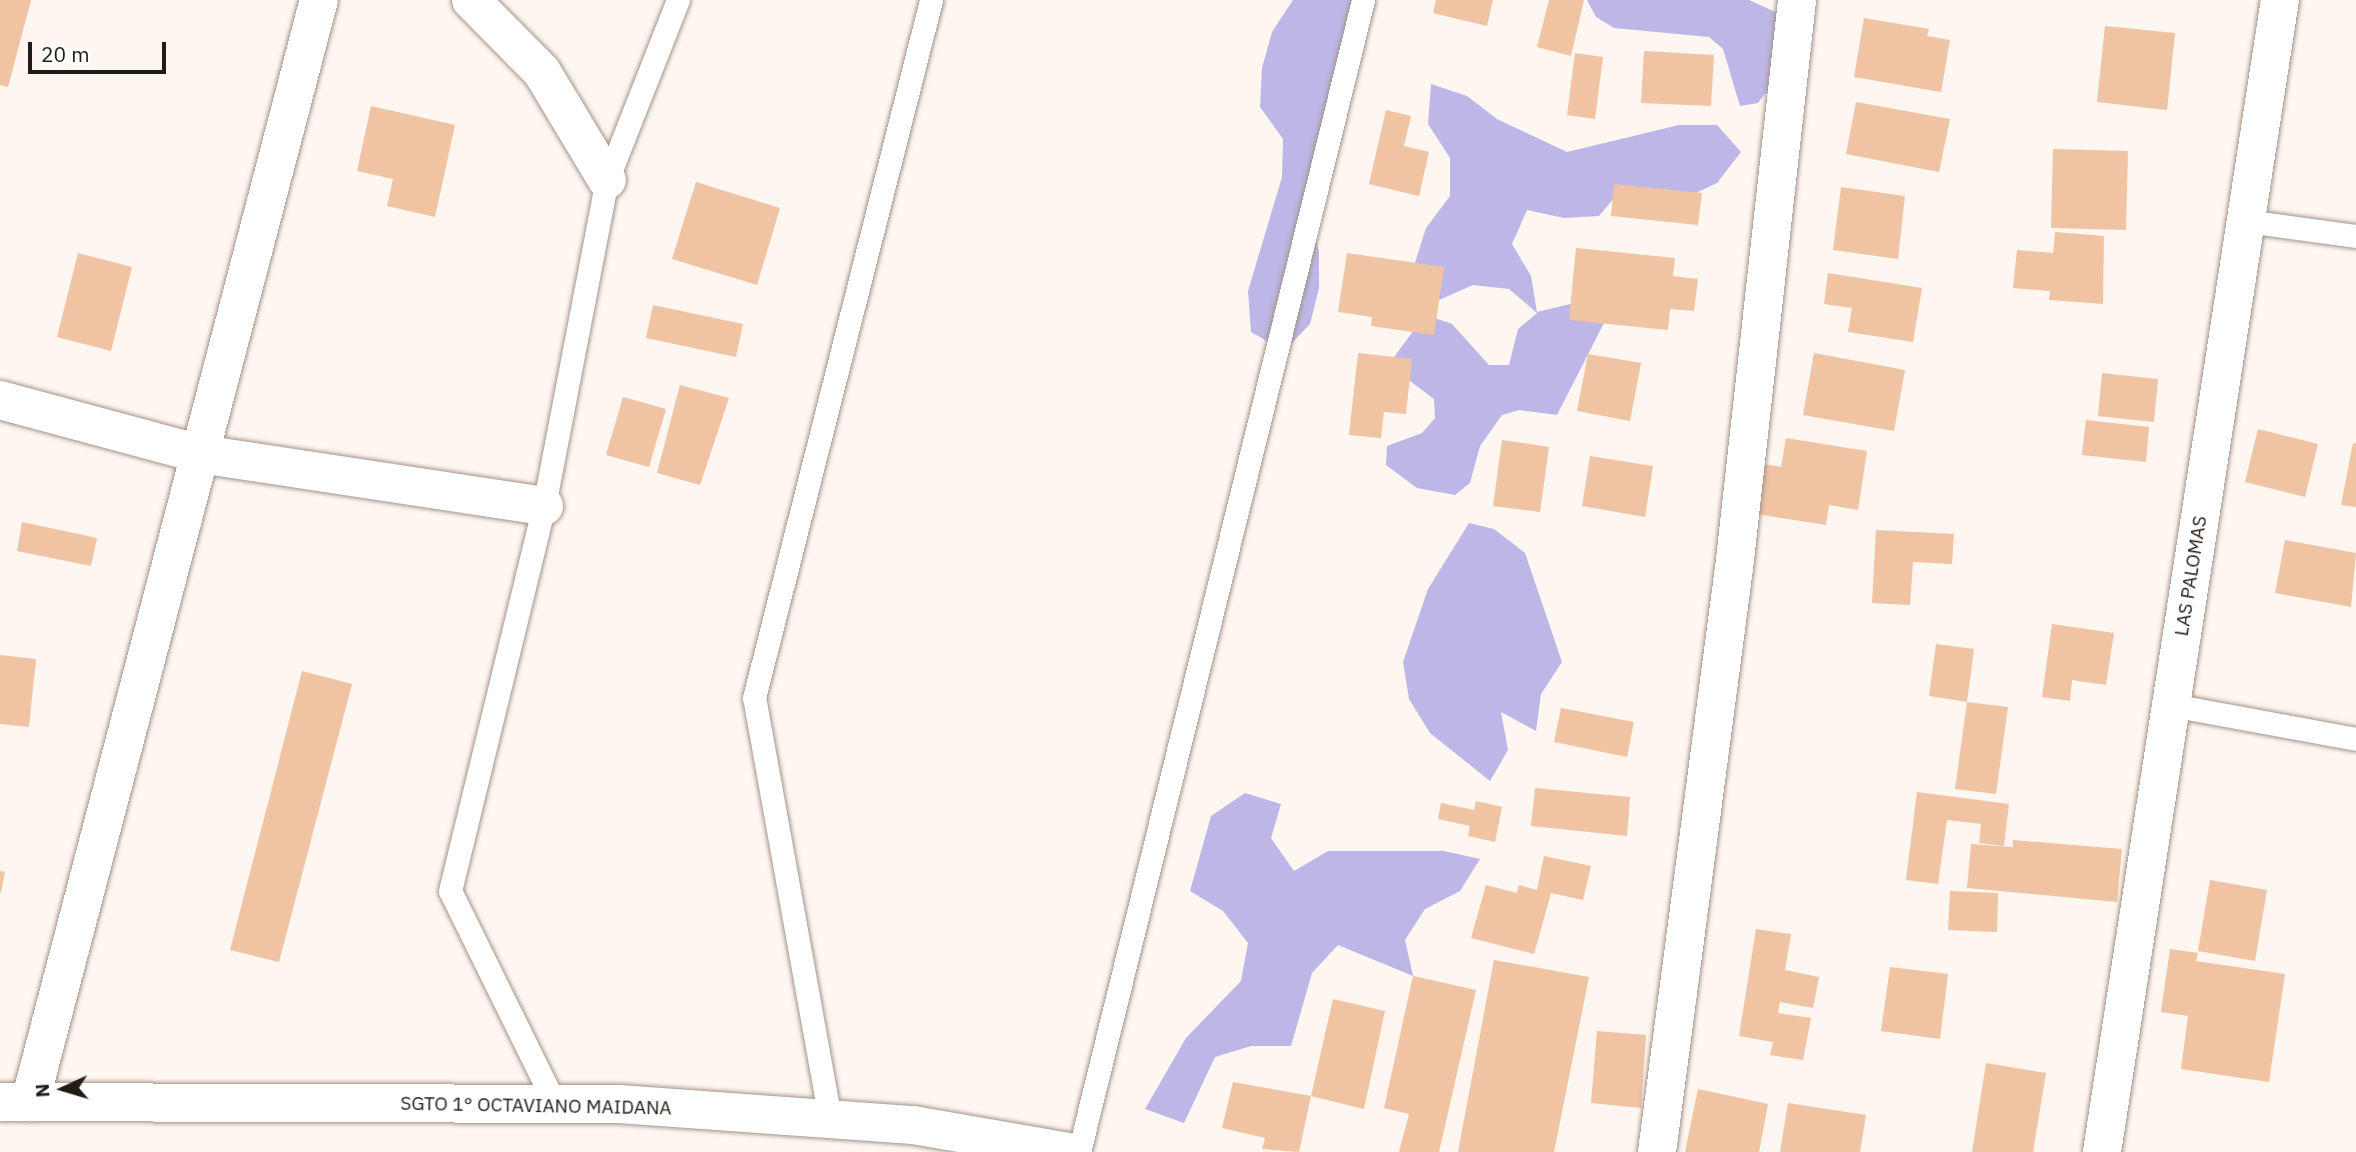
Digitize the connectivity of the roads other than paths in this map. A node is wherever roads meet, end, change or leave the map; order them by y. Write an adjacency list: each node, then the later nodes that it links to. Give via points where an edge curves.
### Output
1 (319, 0): 12 (street)
2 (471, 0): 8 (street, via 542,72)
3 (678, 0): 8 (lane)
4 (931, 0): 18 (lane, via 754,698)
5 (1363, 0): 20 (lane)
6 (1797, 0): 21 (street, via 1735,560)
7 (2280, 0): 9 (street, LAS PALOMAS)
8 (607, 180): 13 (lane)
9 (2246, 221): 10 (lane); 14 (street, LAS PALOMAS)
10 (2356, 236)
11 (0, 400): 12 (street)
12 (200, 454): 13 (street); 16 (street)
13 (544, 506): 17 (lane, via 450,891)
14 (2171, 705): 15 (lane); 22 (street, LAS PALOMAS)
15 (2356, 739)
16 (15, 1102): 17 (street, SGTO 1° OCTAVIANO MAIDANA)
17 (555, 1104): 18 (street, SGTO 1° OCTAVIANO MAIDANA)
18 (830, 1119): 19 (street, SGTO 1° OCTAVIANO MAIDANA, via 913,1125)
19 (1069, 1152)
20 (1079, 1152)
21 (1657, 1152)
22 (2102, 1152)

